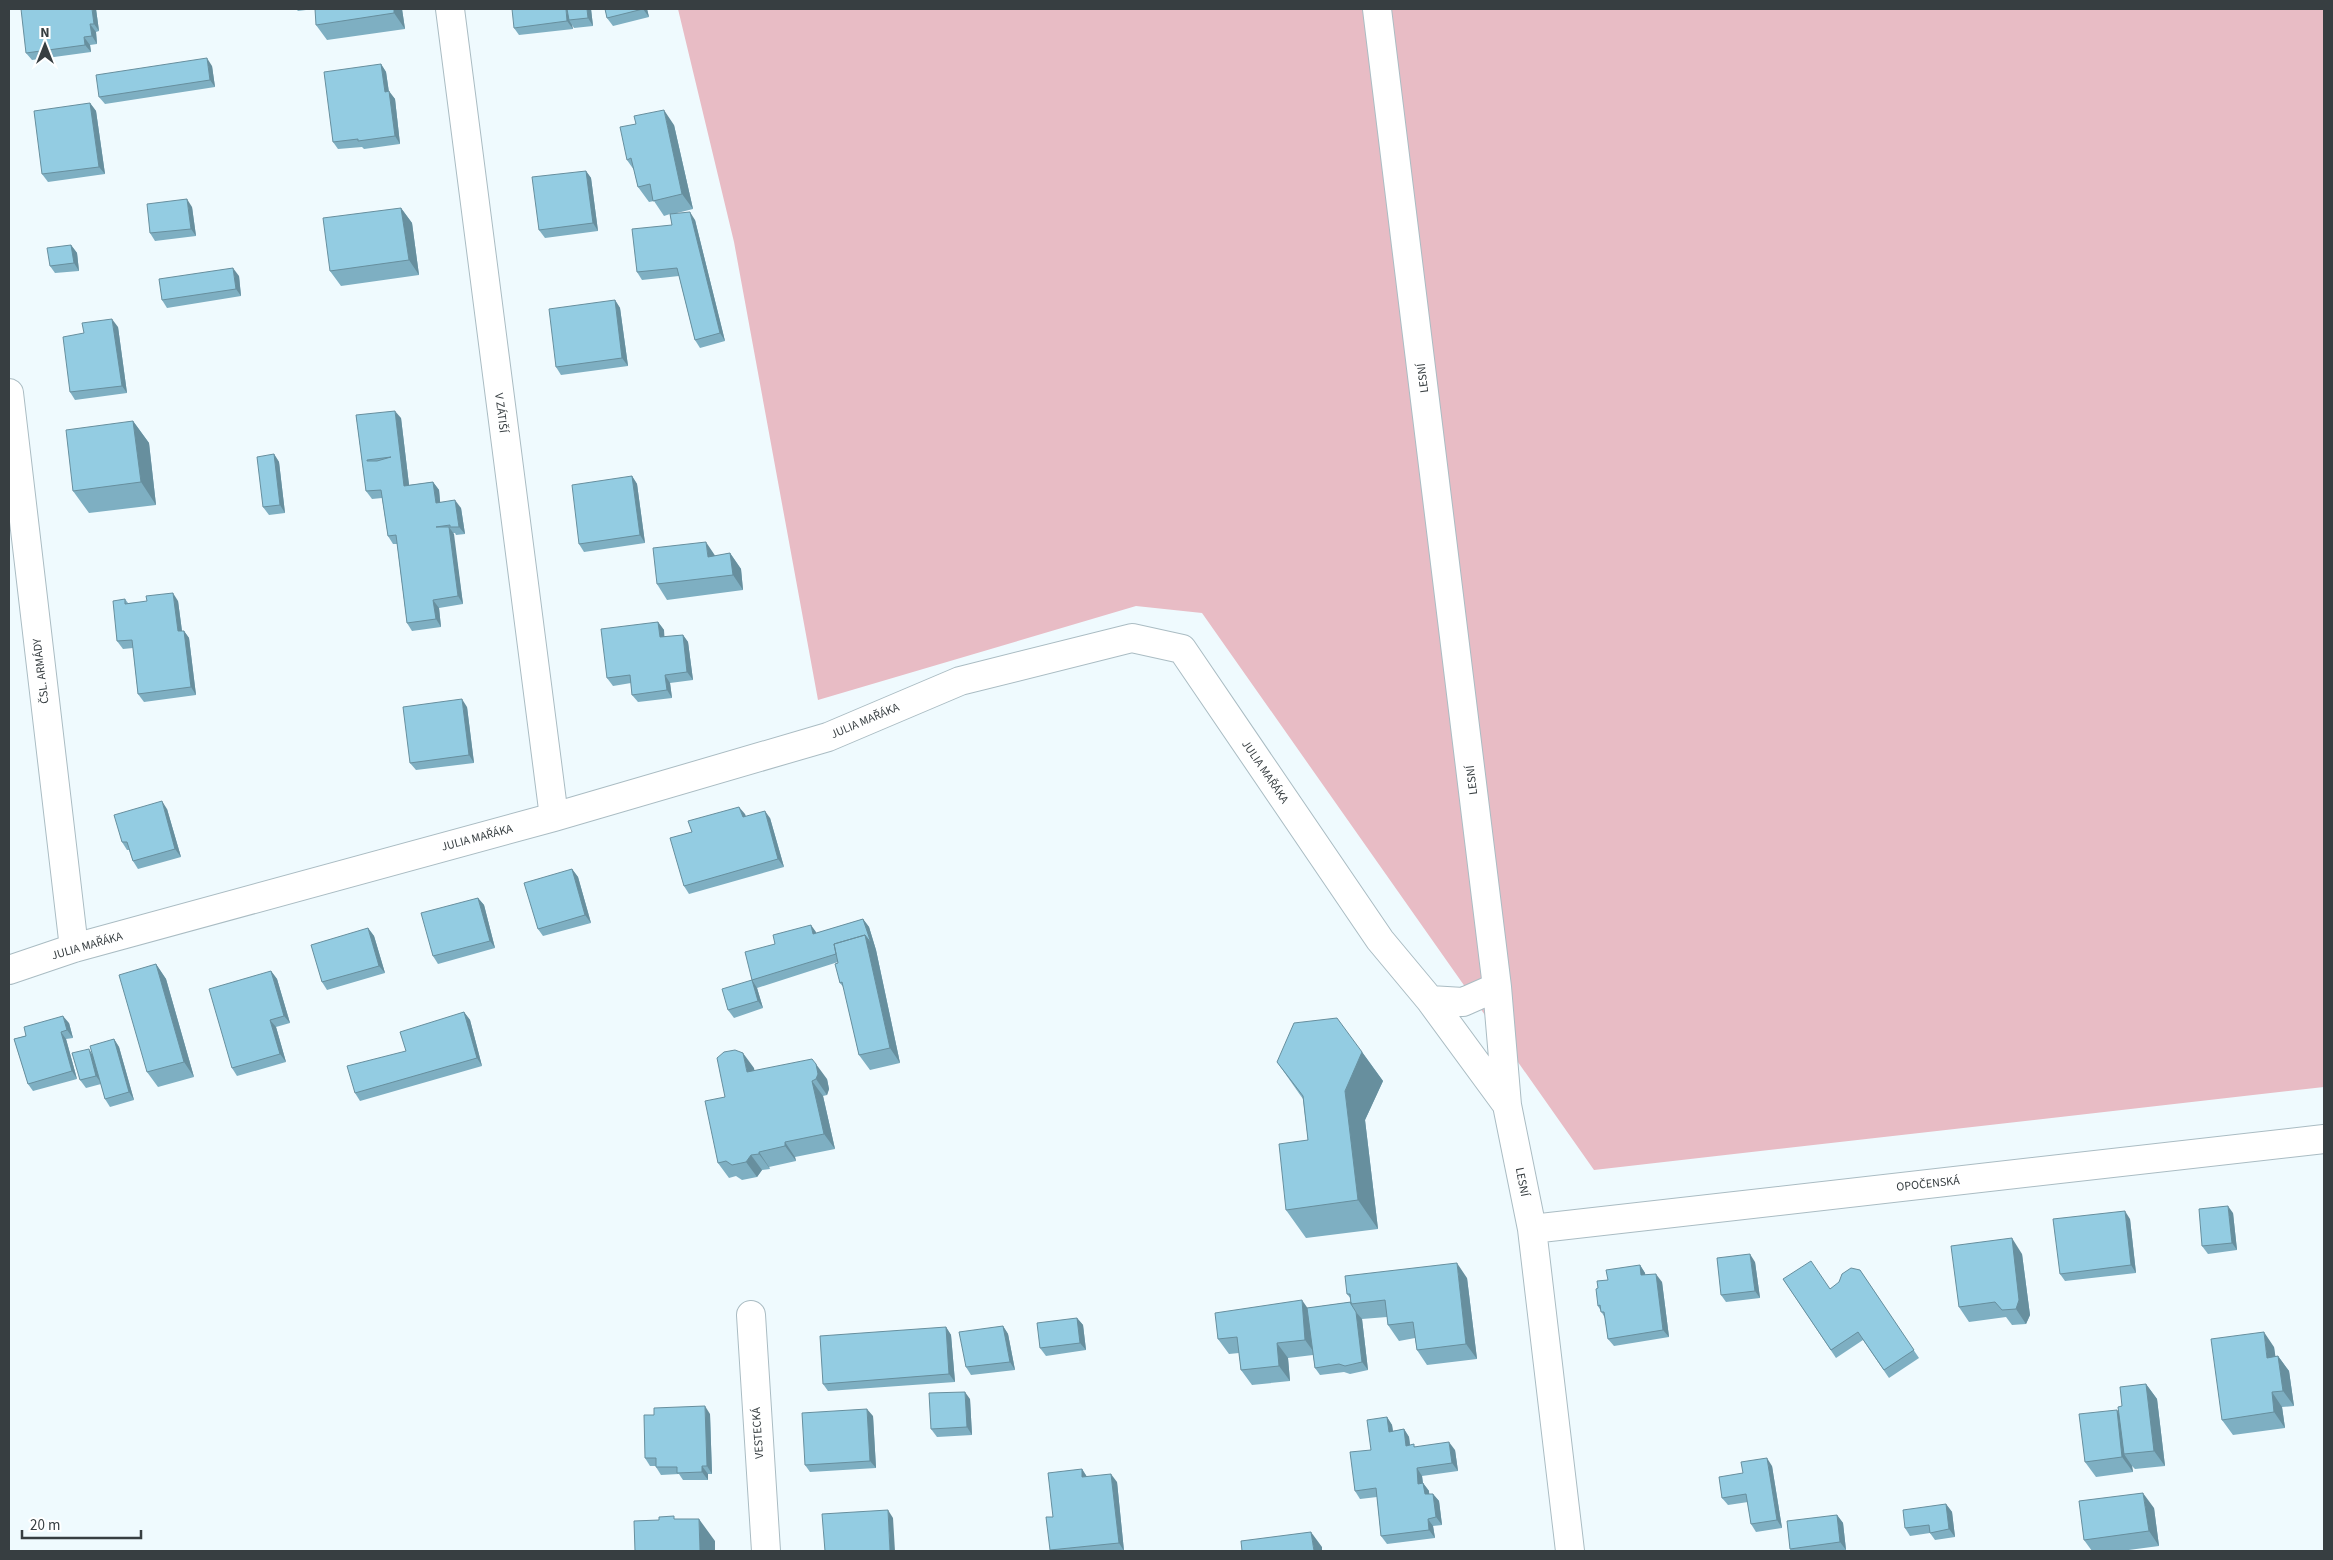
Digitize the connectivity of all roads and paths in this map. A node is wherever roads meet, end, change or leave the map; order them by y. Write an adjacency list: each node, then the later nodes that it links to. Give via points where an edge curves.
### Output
1 (450, 9): 4 (street, V ZÁTIŠÍ)
2 (1378, 9): 7 (street, LESNÍ)
3 (9, 393): 5 (street, ČSL. ARMÁDY)
4 (554, 817): 5 (street, JULIA MAŘÁKA); 8 (street, JULIA MAŘÁKA, via 828,737 960,681 1132,638 1182,649 1380,940)
5 (74, 948): 6 (street, JULIA MAŘÁKA)
6 (9, 970)
7 (1497, 986): 8 (street, via 1463,1002); 9 (street, LESNÍ)
8 (1430, 1000): 9 (street, JULIA MAŘÁKA)
9 (1507, 1105): 11 (street, LESNÍ)
10 (2324, 1139): 11 (street, OPOČENSKÁ)
11 (1532, 1229): 14 (street, LESNÍ)
12 (751, 1315): 13 (street, VESTECKÁ)
13 (766, 1551)
14 (1570, 1551)

